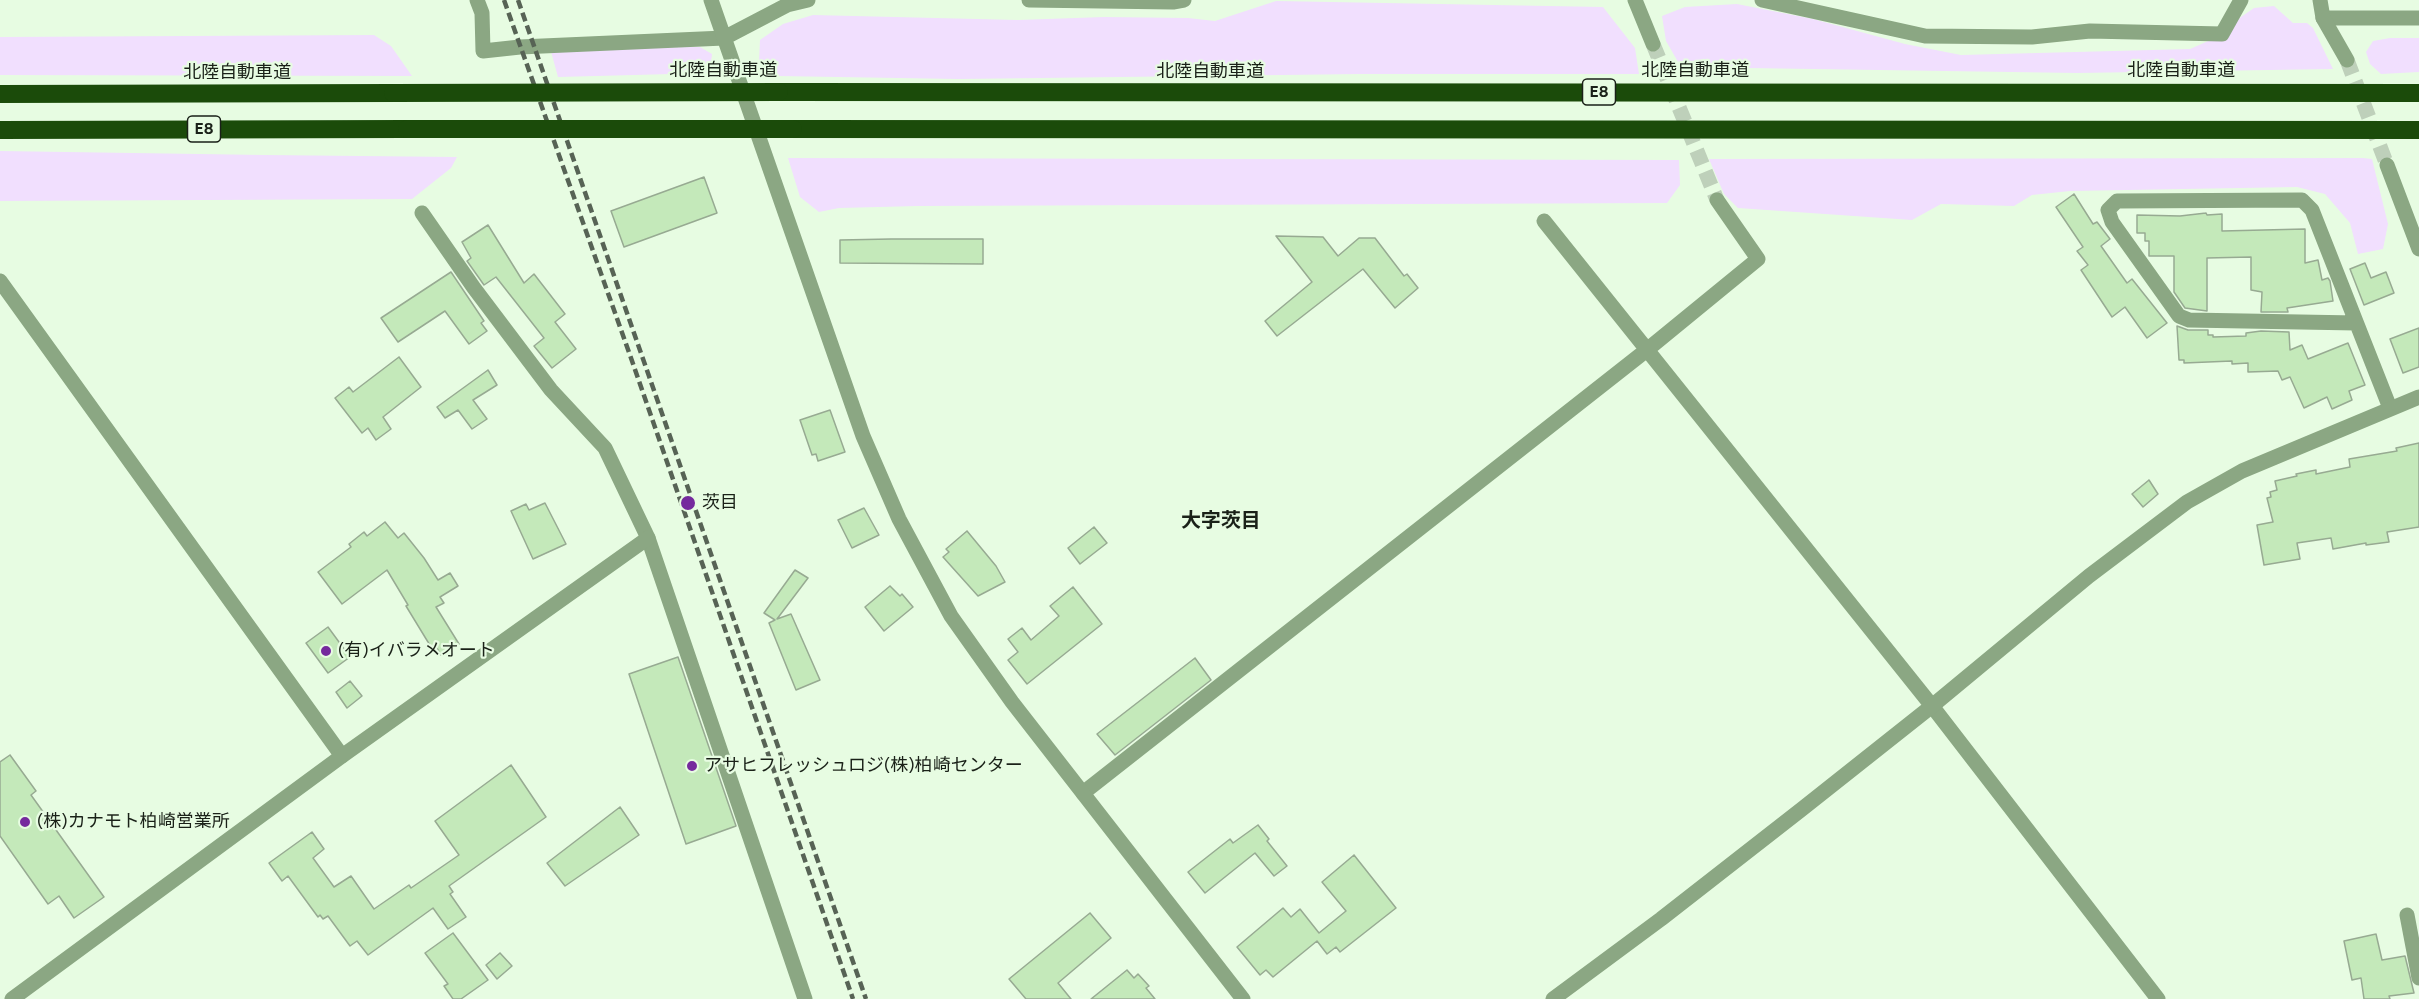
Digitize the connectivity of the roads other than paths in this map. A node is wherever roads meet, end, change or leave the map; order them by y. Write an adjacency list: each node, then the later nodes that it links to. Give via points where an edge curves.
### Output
1 (477, 0): 14 (street, via 482,14 483,51)
2 (711, 0): 14 (street)
3 (808, 0): 14 (street, via 787,4)
4 (1029, 0): 5 (street)
5 (1184, 0)
6 (1635, 0): 15 (street)
7 (1762, 0): 13 (street, via 1925,36 2032,37 2090,30)
8 (2234, 0): 13 (street)
9 (2241, 0): 13 (street)
10 (2320, 0): 11 (street)
11 (2323, 18): 12 (street); 16 (street)
12 (2419, 18)
13 (2222, 34)
14 (724, 38): 35 (street, via 856,416 899,519 951,616 1011,702)
15 (1653, 44)
16 (2347, 60)
17 (2419, 93): 18 (highway, 北陸自動車道 / E8, bridge)
18 (0, 94)
19 (0, 130): 20 (highway, E8, bridge)
20 (2419, 130)
21 (2386, 165): 24 (street)
22 (1717, 200): 29 (street, via 1758,259)
23 (422, 213): 32 (street, via 551,390 605,448)
24 (2413, 215): 26 (street)
25 (1544, 221): 29 (street)
26 (2419, 249)
27 (0, 281): 34 (street)
28 (2356, 323): 31 (street, via 2189,320 2179,316 2112,222 2108,210 2117,201 2302,200 2312,210)
29 (1648, 348): 33 (street); 35 (street)
30 (2419, 397): 31 (street)
31 (2390, 408): 33 (street, via 2242,471 2187,502 2089,576)
32 (648, 538): 34 (street); 39 (street)
33 (1932, 706): 41 (street); 42 (street)
34 (342, 756): 38 (street)
35 (1083, 794): 40 (street)
36 (2407, 915): 37 (street)
37 (2419, 978)
38 (12, 999)
39 (805, 999)
40 (1244, 999)
41 (1553, 999)
42 (2158, 999)

